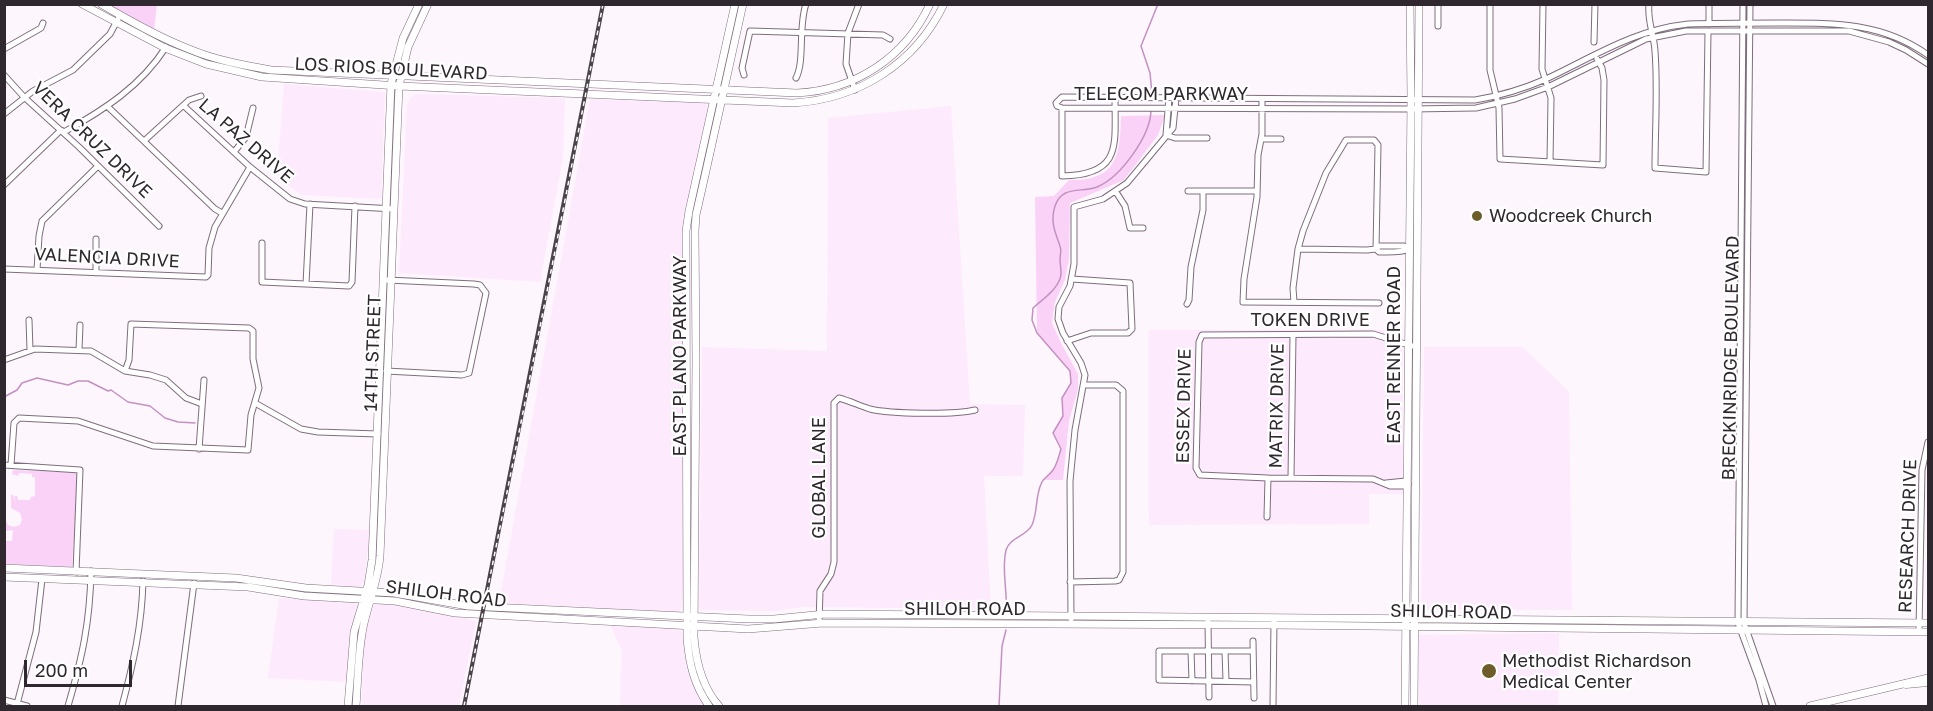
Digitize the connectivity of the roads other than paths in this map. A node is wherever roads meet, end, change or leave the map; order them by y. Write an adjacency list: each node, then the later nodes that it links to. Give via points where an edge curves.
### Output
1 (82, 4): 20 (main road, LOS RIOS BOULEVARD)
2 (101, 4): 20 (main road, LOS RIOS BOULEVARD)
3 (735, 4): 33 (main road, EAST PLANO PARKWAY)
4 (743, 4): 33 (main road, EAST PLANO PARKWAY)
5 (806, 4): 27 (street)
6 (859, 4): 32 (street)
7 (930, 4): 54 (main road, LOS RIOS BOULEVARD, via 918,27 898,51)
8 (944, 4): 61 (main road, LOS RIOS BOULEVARD, via 931,28 910,53 876,80)
9 (1410, 4): 73 (main road, EAST RENNER ROAD)
10 (1419, 4): 73 (main road, EAST RENNER ROAD)
11 (1438, 4): 25 (street)
12 (1490, 4): 66 (street, via 1490,70)
13 (1543, 4): 51 (street, via 1541,56)
14 (1595, 4): 37 (street)
15 (1649, 4): 26 (street)
16 (1709, 4): 23 (street)
17 (1743, 4): 22 (street, BRECKINRIDGE BOULEVARD)
18 (1750, 4): 22 (street, BRECKINRIDGE BOULEVARD)
19 (423, 5): 48 (main road, 14TH STREET); 52 (main road, 14TH STREET, via 403,38)
20 (118, 19): 36 (main road, LOS RIOS BOULEVARD); 38 (main road, LOS RIOS BOULEVARD); 67 (street, via 110,34 73,70)
21 (43, 22): 39 (street, via 41,28)
22 (1746, 23): 23 (street, TELECOM PARKWAY); 24 (street, TELECOM PARKWAY); 29 (street, BRECKINRIDGE BOULEVARD); 30 (street, BRECKINRIDGE BOULEVARD)
23 (1708, 24): 26 (street, TELECOM PARKWAY)
24 (1848, 24): 31 (street); 41 (street, TELECOM PARKWAY, via 1891,35)
25 (1438, 26)
26 (1650, 30): 34 (street); 40 (street, TELECOM PARKWAY)
27 (800, 31): 32 (street); 46 (street, via 750,31); 50 (street)
28 (1708, 31): 29 (street, TELECOM PARKWAY); 34 (street, TELECOM PARKWAY); 34 (street, via 1706,172 1655,168 1656,67)
29 (1742, 31): 30 (street, TELECOM PARKWAY); 85 (street, BRECKINRIDGE BOULEVARD)
30 (1749, 31): 31 (street, TELECOM PARKWAY); 86 (street, BRECKINRIDGE BOULEVARD)
31 (1848, 31): 43 (street, TELECOM PARKWAY, via 1889,42)
32 (848, 33): 35 (street); 54 (street, via 846,64)
33 (732, 36): 60 (main road, EAST PLANO PARKWAY)
34 (1652, 37): 42 (street, TELECOM PARKWAY)
35 (890, 39)
36 (170, 41): 38 (street); 47 (main road, LOS RIOS BOULEVARD, via 216,58)
37 (1594, 42)
38 (165, 48): 47 (main road, LOS RIOS BOULEVARD, via 244,74); 76 (street, via 125,94)
39 (4, 49)
40 (1595, 54): 42 (street); 51 (street, TELECOM PARKWAY)
41 (1929, 55)
42 (1599, 61): 58 (street, TELECOM PARKWAY); 96 (street, via 1604,80 1603,165)
43 (1928, 63)
44 (332, 73): 47 (main road, LOS RIOS BOULEVARD); 52 (main road, LOS RIOS BOULEVARD); 55 (main road)
45 (4, 75): 67 (street, VERA CRUZ DRIVE)
46 (744, 75)
47 (292, 76): 55 (main road, LOS RIOS BOULEVARD)
48 (401, 77): 49 (main road, LOS RIOS BOULEVARD); 52 (main road, LOS RIOS BOULEVARD); 56 (main road, 14TH STREET)
49 (470, 78): 53 (main road, LOS RIOS BOULEVARD); 59 (main road)
50 (796, 78)
51 (1545, 79): 58 (street); 66 (street, TELECOM PARKWAY)
52 (391, 80): 55 (main road, LOS RIOS BOULEVARD); 56 (main road, LOS RIOS BOULEVARD); 94 (main road, 14TH STREET)
53 (520, 81): 57 (main road, LOS RIOS BOULEVARD); 62 (main road)
54 (851, 81): 61 (street); 63 (main road, LOS RIOS BOULEVARD)
55 (332, 82)
56 (399, 86): 59 (main road, LOS RIOS BOULEVARD); 95 (main road, 14TH STREET)
57 (647, 86): 60 (main road, LOS RIOS BOULEVARD); 65 (main road)
58 (1548, 87): 75 (street, TELECOM PARKWAY); 96 (street)
59 (471, 88): 62 (main road, LOS RIOS BOULEVARD)
60 (720, 89): 63 (main road, LOS RIOS BOULEVARD); 68 (main road, EAST PLANO PARKWAY); 71 (main road, EAST PLANO PARKWAY)
61 (855, 90): 74 (main road, LOS RIOS BOULEVARD)
62 (519, 91): 65 (main road, LOS RIOS BOULEVARD)
63 (804, 93): 74 (main road)
64 (201, 96): 77 (street)
65 (646, 96): 68 (main road, LOS RIOS BOULEVARD)
66 (1496, 96): 73 (street, TELECOM PARKWAY); 75 (street)
67 (24, 97): 84 (street); 87 (street, VERA CRUZ DRIVE)
68 (714, 98): 71 (main road, LOS RIOS BOULEVARD); 99 (main road, EAST PLANO PARKWAY)
69 (1115, 98): 70 (street, TELECOM PARKWAY); 79 (street, TELECOM PARKWAY, via 1062,97 1056,103); 80 (street)
70 (1173, 98): 72 (street, TELECOM PARKWAY); 81 (street)
71 (722, 99): 74 (main road, LOS RIOS BOULEVARD); 100 (main road, EAST PLANO PARKWAY)
72 (1262, 99): 73 (street, TELECOM PARKWAY); 82 (street)
73 (1415, 100): 83 (main road, EAST RENNER ROAD)
74 (805, 102)
75 (1498, 103): 83 (street, TELECOM PARKWAY); 96 (street, via 1500,159)
76 (107, 106): 87 (street); 92 (street)
77 (184, 106): 92 (street); 93 (street, LA PAZ DRIVE)
78 (253, 108): 93 (street, via 246,137)
79 (1062, 108): 80 (street, TELECOM PARKWAY); 80 (street, via 1062,176 1080,176 1092,173 1107,161 1114,144)
80 (1115, 108): 81 (street, TELECOM PARKWAY)
81 (1169, 108): 82 (street, TELECOM PARKWAY); 88 (street)
82 (1262, 109): 83 (street, TELECOM PARKWAY); 90 (street)
83 (1415, 110): 120 (main road, EAST RENNER ROAD)
84 (4, 114)
85 (1742, 122): 86 (street); 111 (street, BRECKINRIDGE BOULEVARD)
86 (1749, 122): 111 (street, BRECKINRIDGE BOULEVARD)
87 (62, 130): 97 (street, VERA CRUZ DRIVE); 101 (street)
88 (1166, 135): 89 (street); 105 (street)
89 (1207, 138)
90 (1262, 139): 91 (street); 104 (street)
91 (1281, 139)
92 (144, 141): 110 (street)
93 (234, 152): 98 (street, LA PAZ DRIVE)
94 (388, 153): 95 (main road); 108 (main road, 14TH STREET)
95 (397, 153): 109 (main road, 14TH STREET)
96 (1550, 162)
97 (98, 166): 112 (street, VERA CRUZ DRIVE); 122 (street, via 42,220)
98 (249, 167): 106 (street, LA PAZ DRIVE, via 290,199); 110 (street)
99 (697, 170): 100 (main road); 114 (main road, EAST PLANO PARKWAY)
100 (706, 171): 115 (main road, EAST PLANO PARKWAY)
101 (4, 185)
102 (1188, 191): 103 (street)
103 (1203, 191): 104 (street); 132 (street)
104 (1257, 191): 130 (street, via 1243,302)
105 (1116, 192): 113 (street, via 1125,206 1130,228); 124 (street, via 1074,207)
106 (310, 204): 107 (street, LA PAZ DRIVE); 127 (street)
107 (355, 206): 108 (street, LA PAZ DRIVE); 127 (street, via 351,284)
108 (386, 208): 109 (street, LA PAZ DRIVE); 125 (main road, 14TH STREET)
109 (394, 209): 126 (main road, 14TH STREET)
110 (222, 213): 123 (street, VALENCIA DRIVE, via 212,237 208,276)
111 (1744, 225): 196 (street, BRECKINRIDGE BOULEVARD)
112 (159, 226)
113 (1143, 228)
114 (686, 231): 115 (main road); 128 (main road, EAST PLANO PARKWAY)
115 (695, 231): 129 (main road, EAST PLANO PARKWAY)
116 (96, 238): 123 (street)
117 (262, 243): 127 (street, via 262,282)
118 (1298, 249): 119 (street); 119 (street, via 1326,173 1343,143 1374,140); 130 (street)
119 (1376, 249): 120 (street)
120 (1413, 249): 138 (main road, EAST RENNER ROAD)
121 (4, 268): 122 (street, VALENCIA DRIVE)
122 (38, 270): 123 (street, VALENCIA DRIVE)
123 (96, 273)
124 (1072, 279): 137 (street, via 1058,312 1059,325); 137 (street, via 1130,283 1132,329 1130,333 1091,333)
125 (383, 280): 126 (street); 145 (main road, 14TH STREET)
126 (391, 280): 145 (main road, 14TH STREET); 145 (street, via 474,284 484,288 486,298 469,373)
127 (306, 284)
128 (687, 294): 129 (main road); 143 (main road, EAST PLANO PARKWAY)
129 (696, 295): 142 (main road, EAST PLANO PARKWAY)
130 (1293, 302): 131 (street)
131 (1379, 303)
132 (1187, 304)
133 (29, 320): 139 (street)
134 (80, 325): 140 (street)
135 (1293, 334): 136 (street, TOKEN DRIVE); 138 (street, TOKEN DRIVE, via 1373,334); 156 (street, MATRIX DRIVE)
136 (1202, 335): 155 (street, ESSEX DRIVE, via 1198,473)
137 (1067, 340): 147 (street, via 1084,370)
138 (1413, 346): 159 (main road, EAST RENNER ROAD)
139 (30, 350): 140 (street); 141 (street)
140 (79, 350): 144 (street, via 95,352)
141 (4, 360)
142 (696, 360): 143 (main road); 158 (main road, EAST PLANO PARKWAY)
143 (687, 361): 157 (main road, EAST PLANO PARKWAY)
144 (125, 370): 148 (street, via 131,324 249,328 253,331 253,360 259,388); 149 (street, via 160,377 186,398)
145 (383, 371): 151 (main road, 14TH STREET)
146 (204, 380): 149 (street)
147 (1084, 385): 171 (street, via 1070,471); 171 (street, via 1116,385 1123,391 1123,572 1119,580)
148 (255, 403): 151 (street, via 301,429); 153 (street, via 248,450)
149 (202, 404): 153 (street)
150 (975, 410): 178 (street, GLOBAL LANE, via 873,410 836,399 834,562 820,591)
151 (381, 434): 173 (main road, 14TH STREET)
152 (1929, 442): 199 (street, RESEARCH DRIVE, via 1923,470)
153 (199, 448): 154 (street, via 153,446 78,421 19,418 15,420)
154 (8, 465): 163 (street, via 80,470)
155 (1268, 478): 156 (street); 160 (street)
156 (1291, 478): 159 (street, via 1372,479)
157 (687, 479): 158 (main road); 161 (main road, EAST PLANO PARKWAY)
158 (695, 479): 161 (main road, EAST PLANO PARKWAY)
159 (1412, 484): 182 (main road, EAST RENNER ROAD); 183 (main road, EAST RENNER ROAD)
160 (1267, 517)
161 (691, 532): 187 (main road, EAST PLANO PARKWAY)
162 (4, 568): 163 (main road, SHILOH ROAD)
163 (76, 571): 164 (main road, SHILOH ROAD); 168 (street)
164 (91, 572): 165 (main road, SHILOH ROAD); 169 (street)
165 (143, 574): 170 (main road, SHILOH ROAD); 172 (street)
166 (4, 577): 167 (main road, SHILOH ROAD)
167 (42, 579): 168 (main road, SHILOH ROAD); 221 (street, via 38,625)
168 (75, 580): 169 (main road, SHILOH ROAD)
169 (91, 580): 172 (main road, SHILOH ROAD); 224 (street, via 88,630)
170 (194, 580): 172 (main road, SHILOH ROAD); 174 (main road, SHILOH ROAD); 226 (street)
171 (1070, 582): 185 (street)
172 (143, 583): 225 (street, via 141,625)
173 (370, 591): 174 (main road, SHILOH ROAD); 175 (main road, 14TH STREET); 176 (main road, SHILOH ROAD)
174 (305, 592): 175 (main road, SHILOH ROAD)
175 (367, 599): 177 (main road, SHILOH ROAD); 208 (main road, 14TH STREET, via 354,632)
176 (450, 603): 177 (main road); 181 (main road, SHILOH ROAD)
177 (448, 612): 181 (main road, SHILOH ROAD, via 504,617)
178 (819, 614): 179 (main road, SHILOH ROAD); 187 (main road, SHILOH ROAD); 190 (street, GLOBAL LANE)
179 (879, 614): 184 (main road, SHILOH ROAD); 193 (main road)
180 (1208, 616): 186 (main road, SHILOH ROAD); 188 (main road, SHILOH ROAD); 194 (street)
181 (617, 618): 187 (main road, SHILOH ROAD)
182 (1406, 618): 183 (main road, SHILOH ROAD); 189 (main road, SHILOH ROAD); 197 (main road, EAST RENNER ROAD)
183 (1414, 619): 191 (main road, SHILOH ROAD); 198 (main road, EAST RENNER ROAD)
184 (972, 620): 185 (main road, SHILOH ROAD); 193 (main road, SHILOH ROAD)
185 (1071, 620): 186 (main road, SHILOH ROAD)
186 (1149, 620): 194 (main road, SHILOH ROAD)
187 (690, 621): 190 (main road, SHILOH ROAD, via 758,629); 222 (main road, EAST PLANO PARKWAY, via 698,667)
188 (1274, 621): 189 (main road, SHILOH ROAD); 194 (main road, SHILOH ROAD); 229 (street)
189 (1339, 621): 195 (main road, SHILOH ROAD)
190 (819, 623): 193 (main road, SHILOH ROAD)
191 (1473, 623): 196 (main road, SHILOH ROAD); 198 (main road, SHILOH ROAD)
192 (1929, 623): 199 (main road, SHILOH ROAD)
193 (879, 624)
194 (1208, 625): 204 (street)
195 (1358, 626): 197 (main road, SHILOH ROAD); 202 (main road, via 1395,629)
196 (1742, 626): 199 (main road, SHILOH ROAD); 207 (street, BRECKINRIDGE BOULEVARD)
197 (1406, 627): 198 (main road, SHILOH ROAD); 202 (main road, EAST RENNER ROAD)
198 (1414, 627): 217 (main road, EAST RENNER ROAD)
199 (1919, 627): 200 (main road, SHILOH ROAD)
200 (1929, 632)
201 (1253, 640): 206 (street)
202 (1406, 644): 216 (main road, EAST RENNER ROAD)
203 (1191, 651): 204 (street); 210 (street); 210 (street, via 1159,651 1159,680)
204 (1208, 651): 205 (street); 211 (street)
205 (1225, 651): 206 (street); 212 (street)
206 (1253, 651): 213 (street)
207 (1760, 677): 232 (street, BRECKINRIDGE BOULEVARD); 233 (street, BRECKINRIDGE BOULEVARD)
208 (354, 678): 227 (main road, 14TH STREET); 228 (main road, 14TH STREET)
209 (1929, 678): 215 (main road)
210 (1192, 681): 211 (street)
211 (1208, 681): 212 (street); 218 (street)
212 (1226, 681): 213 (street)
213 (1254, 682): 219 (street)
214 (1929, 682): 215 (highway)
215 (1906, 684): 234 (main road)
216 (1406, 690): 217 (main road); 230 (main road, EAST RENNER ROAD)
217 (1414, 697): 231 (main road, EAST RENNER ROAD)
218 (1209, 698)
219 (1254, 698)
220 (4, 700): 221 (street)
221 (17, 704): 223 (street)
222 (712, 704)
223 (27, 706)
224 (68, 706)
225 (122, 706)
226 (178, 706)
227 (348, 706)
228 (356, 706)
229 (1273, 706)
230 (1406, 706)
231 (1414, 706)
232 (1766, 706)
233 (1773, 706)
234 (1810, 706)

